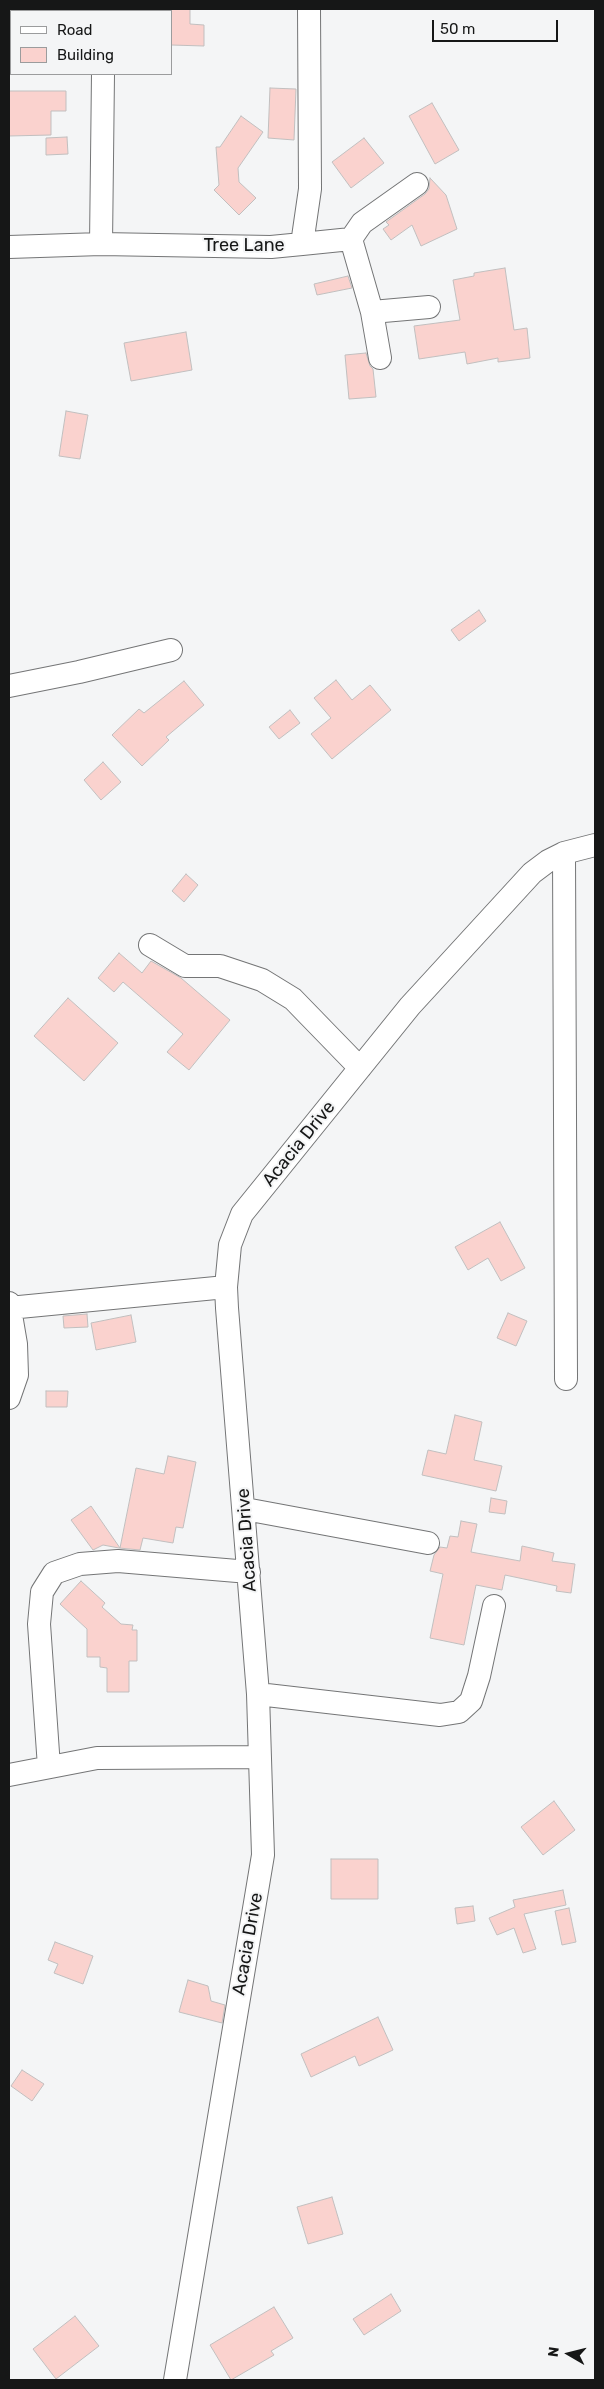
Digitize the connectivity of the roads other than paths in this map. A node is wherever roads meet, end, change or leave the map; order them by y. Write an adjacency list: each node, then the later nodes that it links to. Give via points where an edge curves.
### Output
1 (309, 9): 6 (street, Tree Lane, via 310,189)
2 (102, 75): 5 (street)
3 (417, 184): 4 (street, via 379,208 362,223)
4 (351, 239): 6 (street); 9 (street)
5 (101, 244): 6 (street, Tree Lane, via 271,247); 7 (street, Tree Lane)
6 (302, 244)
7 (9, 247)
8 (429, 307): 9 (street)
9 (372, 312): 10 (street)
10 (380, 358)
11 (171, 650): 12 (street)
12 (9, 686)
13 (595, 845): 14 (street, Acacia Drive)
14 (564, 853): 16 (street, Acacia Drive, via 532,873 410,1006); 20 (street)
15 (150, 945): 16 (street, via 185,966 220,966 262,980 293,999)
16 (360, 1068): 17 (street, Acacia Drive, via 242,1214 230,1246)
17 (226, 1287): 19 (street); 22 (street, Acacia Drive)
18 (9, 1303): 19 (street)
19 (9, 1308): 21 (street, via 16,1344 17,1375)
20 (566, 1379)
21 (9, 1398)
22 (245, 1510): 23 (street); 24 (street, Acacia Drive)
23 (428, 1543)
24 (249, 1572): 26 (street, Acacia Drive); 28 (street, via 118,1562 80,1564 54,1573 42,1592 40,1624)
25 (494, 1606): 26 (street, via 471,1701 460,1712 440,1715)
26 (258, 1694): 27 (street, Acacia Drive)
27 (259, 1757): 28 (street, via 97,1758); 30 (street, Acacia Drive, via 263,1855)
28 (48, 1767): 29 (street)
29 (9, 1774)
30 (175, 2380)

